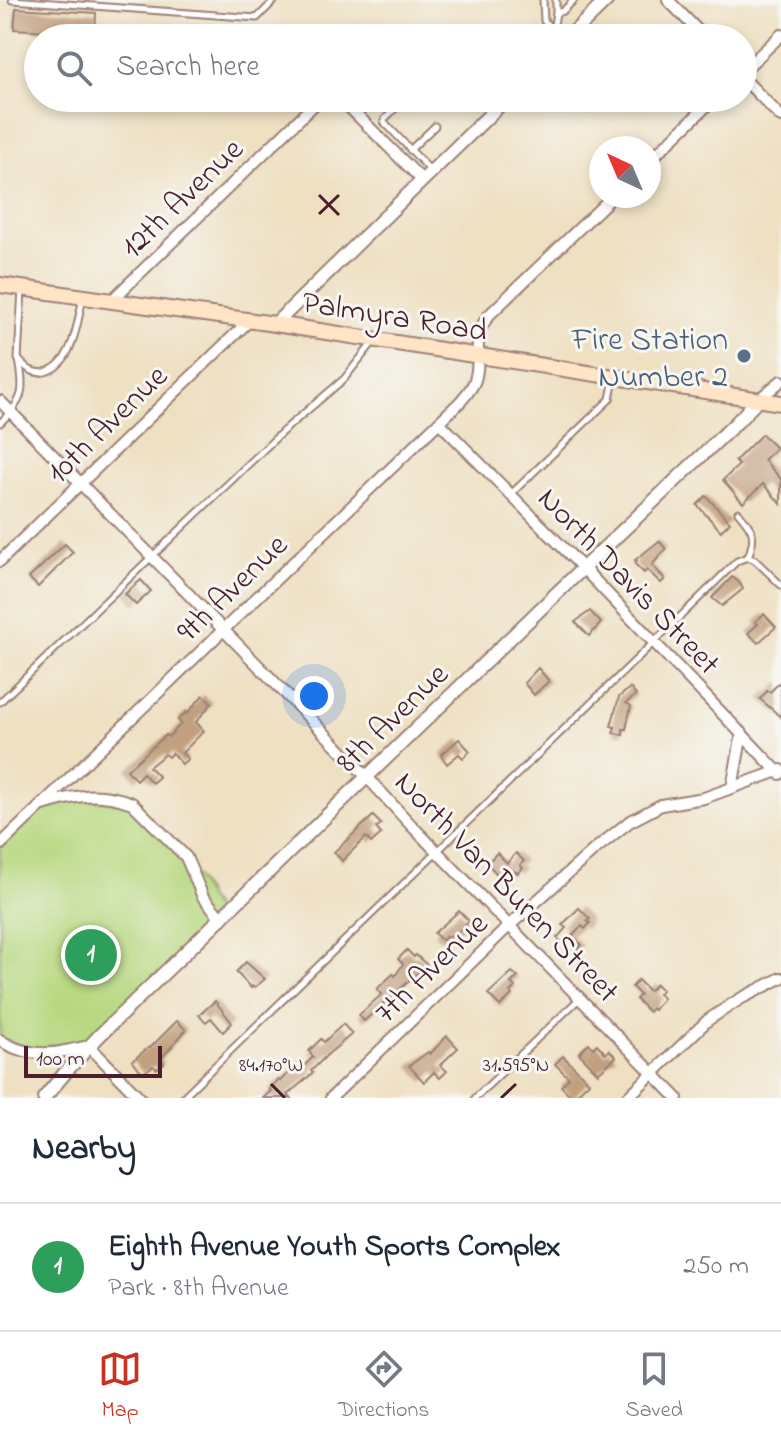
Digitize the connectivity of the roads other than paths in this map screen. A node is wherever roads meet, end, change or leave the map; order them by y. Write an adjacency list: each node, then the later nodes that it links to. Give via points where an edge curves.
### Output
1 (12, 0): 2 (lane, via 257,18)
2 (275, 0)
3 (543, 0): 9 (lane)
4 (556, 0): 8 (lane)
5 (574, 0): 8 (lane)
6 (607, 0): 11 (street)
7 (668, 0): 12 (street)
8 (556, 13): 10 (lane)
9 (547, 24)
10 (554, 24)
11 (582, 24)
12 (691, 24)
13 (781, 35): 14 (street)
14 (757, 58)
15 (757, 92): 21 (street)
16 (307, 112): 30 (street, 12th Avenue)
17 (356, 112): 25 (street)
18 (392, 112): 23 (lane, via 384,122)
19 (493, 112): 25 (street)
20 (700, 112): 24 (street)
21 (781, 117)
22 (435, 126): 23 (lane)
23 (410, 150): 25 (lane)
24 (661, 150)
25 (427, 176): 32 (street)
26 (600, 208): 34 (street, via 488,316 478,336)
27 (0, 285): 28 (main road, Palmyra Road)
28 (22, 288): 29 (main road, Palmyra Road); 35 (lane)
29 (84, 297): 30 (main road, Palmyra Road); 35 (lane, via 73,339 58,365 37,373)
30 (111, 301): 31 (main road, Palmyra Road)
31 (249, 321): 32 (main road, Palmyra Road); 44 (street, 10th Avenue)
32 (275, 324): 33 (main road, Palmyra Road)
33 (374, 340): 34 (main road, Palmyra Road); 47 (lane, via 344,379)
34 (479, 356): 36 (main road, Palmyra Road); 42 (street, 9th Avenue, via 470,390)
35 (18, 359): 41 (lane, via 22,394)
36 (615, 378): 38 (main road, Palmyra Road); 45 (lane, via 610,399)
37 (781, 381): 38 (street, 8th Avenue)
38 (758, 400): 40 (main road, Palmyra Road); 50 (street, 8th Avenue)
39 (0, 401): 41 (street, North Van Buren Street)
40 (781, 403)
41 (11, 412): 43 (lane); 44 (street, North Van Buren Street)
42 (439, 422): 45 (street, North Davis Street); 52 (street, 9th Avenue)
43 (0, 423)
44 (81, 483): 47 (street, North Van Buren Street); 49 (street, 10th Avenue)
45 (510, 495): 50 (street, North Davis Street)
46 (738, 512): 48 (lane, via 754,534)
47 (151, 556): 52 (street, North Van Buren Street); 54 (lane)
48 (748, 557): 51 (lane); 53 (lane, via 737,561)
49 (0, 561)
50 (583, 568): 53 (street, North Davis Street); 57 (street, 8th Avenue)
51 (781, 585)
52 (223, 631): 57 (street, North Van Buren Street); 59 (street, 9th Avenue)
53 (654, 643): 55 (street, North Davis Street); 61 (lane)
54 (0, 702)
55 (742, 733): 56 (street, North Davis Street); 58 (street)
56 (780, 772): 58 (street, 7th Avenue)
57 (367, 777): 61 (street, North Van Buren Street); 62 (street, 8th Avenue)
58 (732, 788): 63 (street, 7th Avenue, via 661,805 629,822)
59 (41, 805): 60 (street, 9th Avenue); 62 (street, via 95,795 132,803 186,857 203,897)
60 (0, 845)
61 (438, 852): 63 (street, North Van Buren Street); 71 (lane)
62 (222, 919): 67 (street, 8th Avenue)
63 (510, 925): 65 (street, North Van Buren Street); 72 (street, 7th Avenue)
64 (781, 978): 68 (street, via 708,1020)
65 (580, 998): 68 (street, North Van Buren Street); 73 (lane)
66 (0, 1040): 67 (street, via 41,1053)
67 (89, 1046): 69 (street, 8th Avenue); 70 (street)
68 (652, 1073): 74 (street); 75 (street, North Van Buren Street)
69 (44, 1098)
70 (140, 1098)
71 (182, 1098)
72 (331, 1098)
73 (475, 1098)
74 (627, 1098)
75 (677, 1098)

